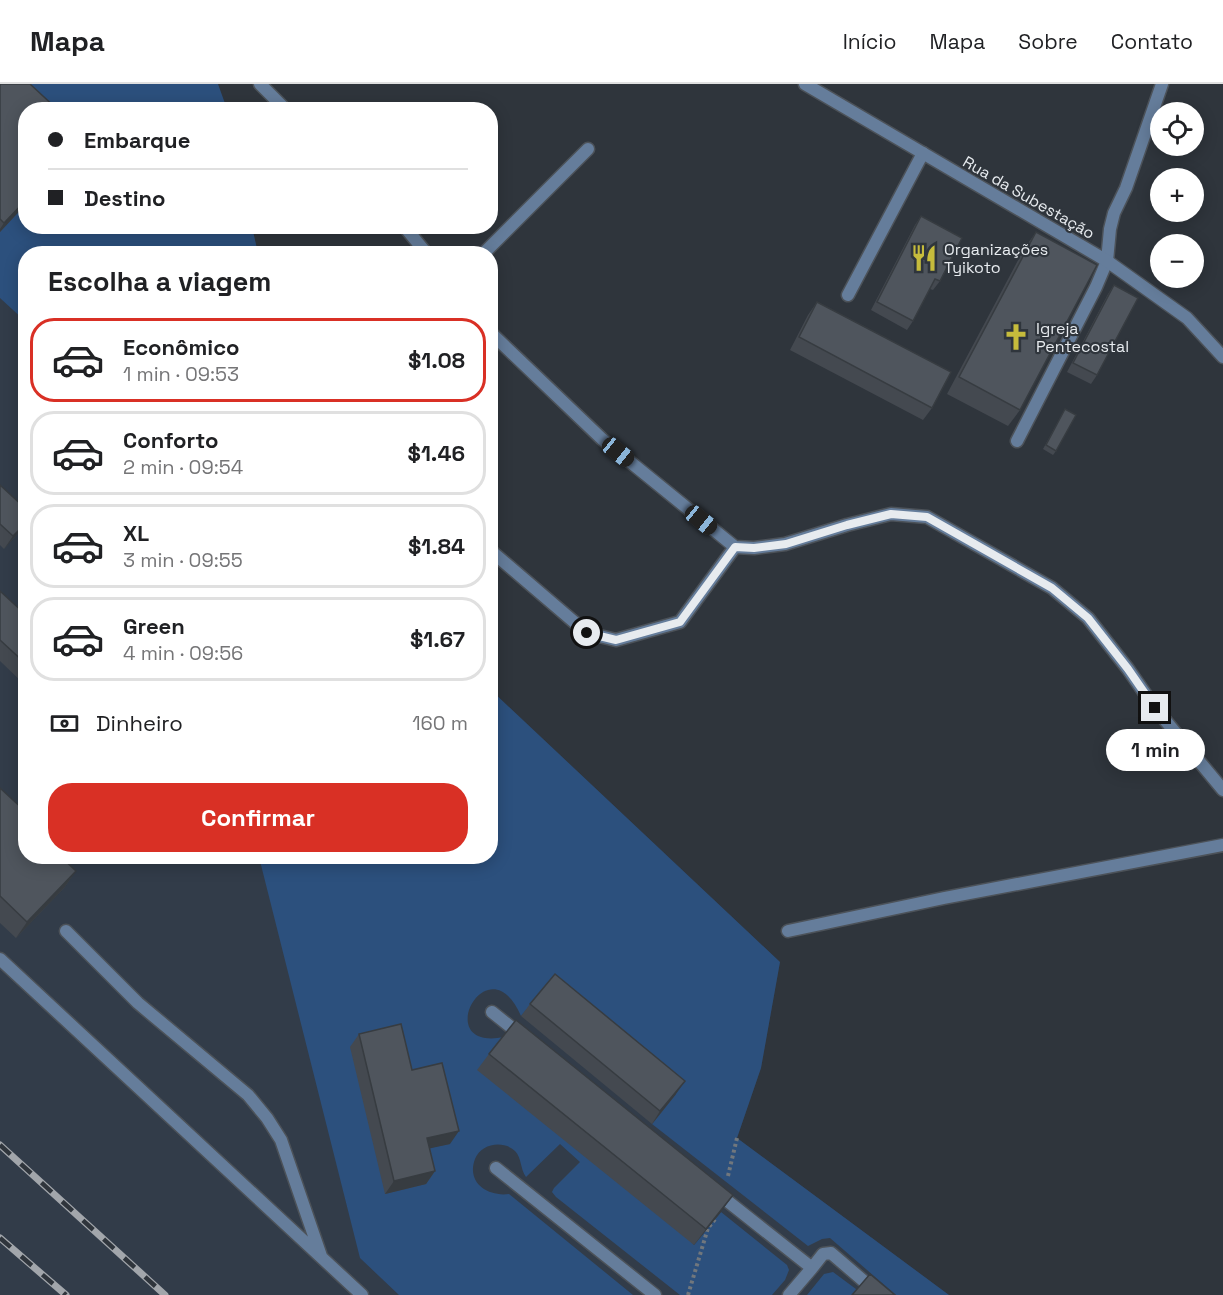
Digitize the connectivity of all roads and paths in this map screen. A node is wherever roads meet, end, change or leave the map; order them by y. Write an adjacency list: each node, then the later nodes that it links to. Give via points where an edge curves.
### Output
1 (261, 84): 4 (street)
2 (805, 84): 6 (street, Rua da Subestação)
3 (1162, 84): 10 (street, via 1114,213)
4 (278, 102)
5 (588, 149): 9 (street)
6 (923, 153): 10 (street, Rua da Subestação); 11 (street)
7 (411, 234): 8 (street)
8 (420, 246)
9 (491, 246)
10 (1107, 261): 13 (street, Rua da Subestação, via 1187,318); 14 (street)
11 (848, 295)
12 (498, 340): 15 (street, via 602,439)
13 (1223, 357)
14 (1017, 441)
15 (735, 547): 16 (street, via 680,622 616,640 587,633); 17 (street, via 786,544 891,514 927,517 1052,588 1088,618)
16 (498, 557)
17 (1223, 790)
18 (1223, 844): 19 (street)
19 (788, 931)
20 (66, 932): 26 (street, via 138,1003 248,1095 267,1118 281,1140)
21 (0, 959): 26 (street)
22 (492, 1012): 23 (street)
23 (529, 1042)
24 (496, 1168): 29 (street)
25 (705, 1183): 27 (street)
26 (322, 1257): 28 (street)
27 (812, 1268): 30 (street); 31 (street, via 823,1254 831,1253)
28 (363, 1295)
29 (655, 1295)
30 (789, 1295)
31 (880, 1295)

